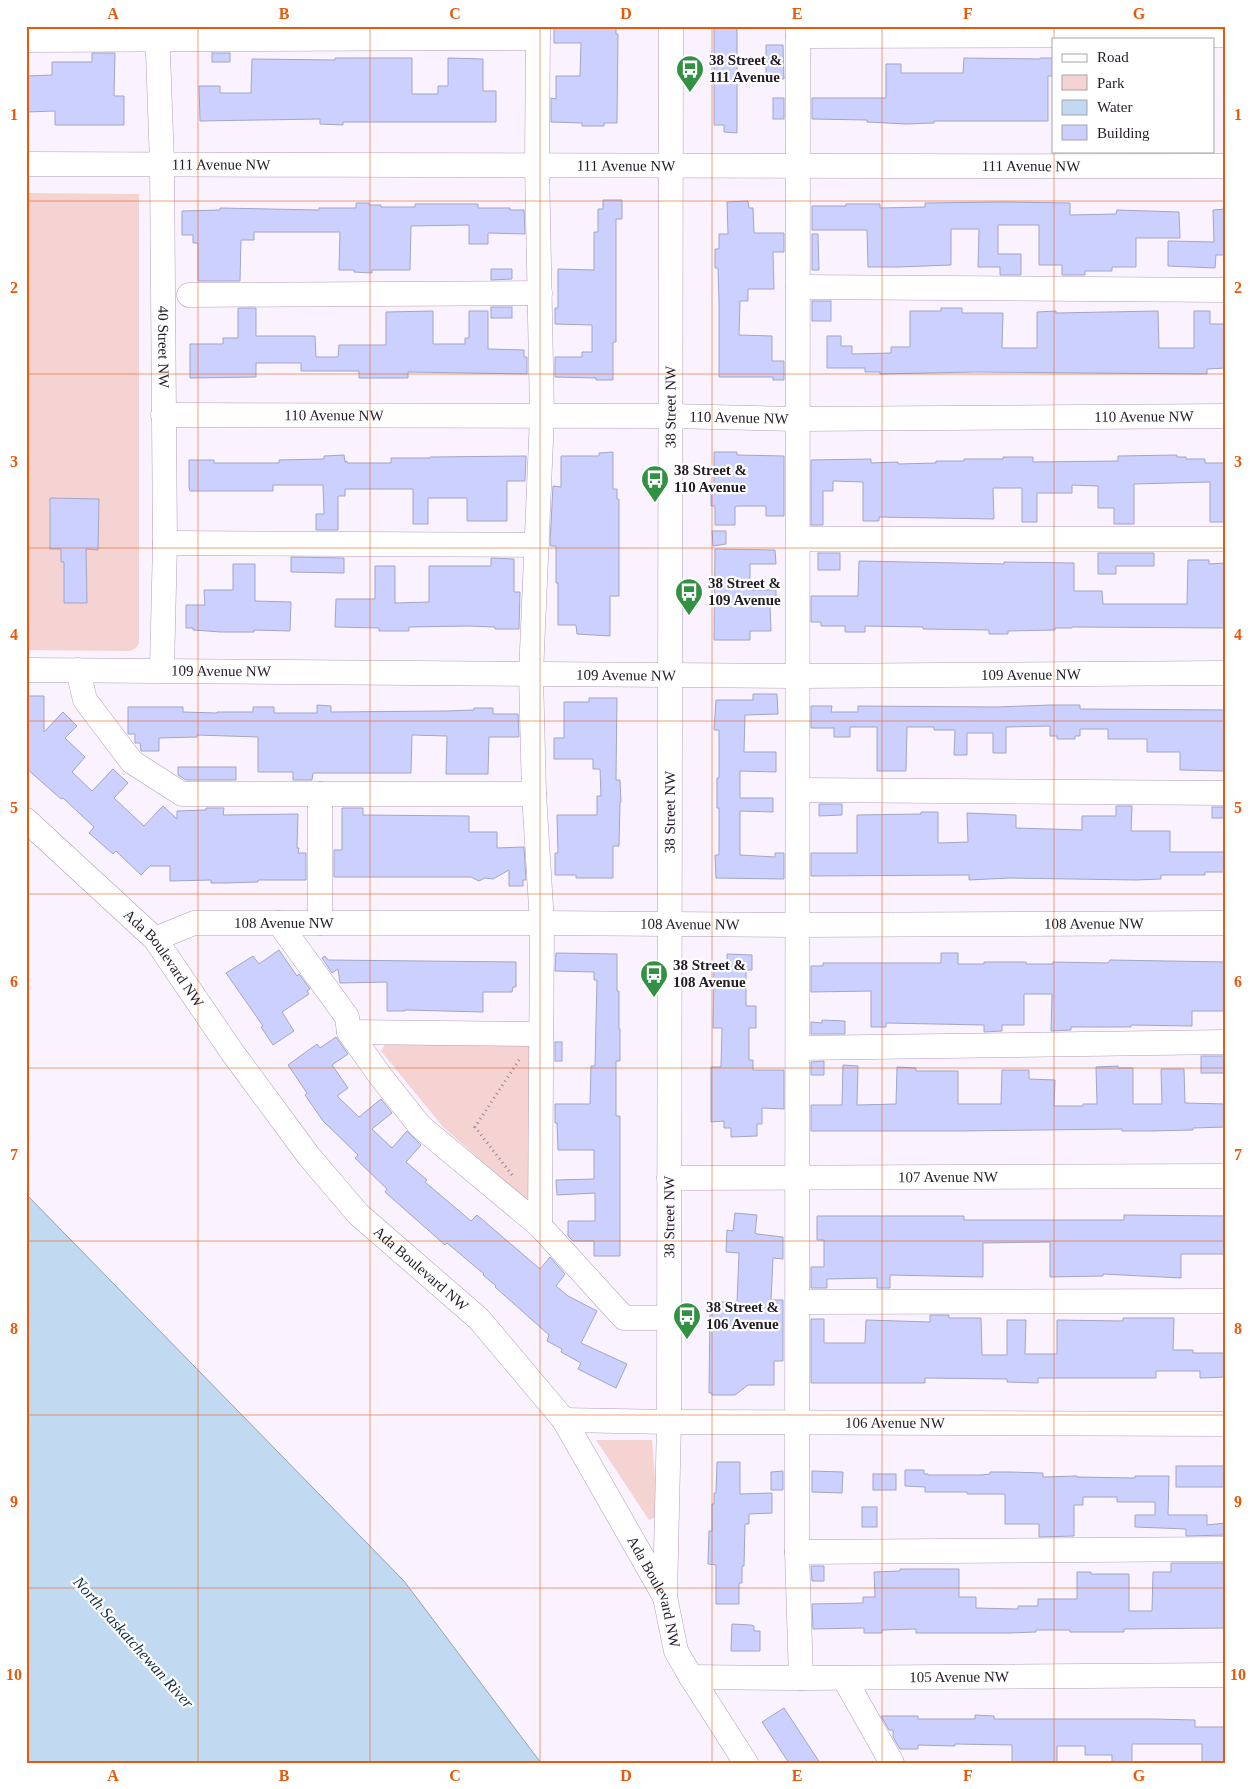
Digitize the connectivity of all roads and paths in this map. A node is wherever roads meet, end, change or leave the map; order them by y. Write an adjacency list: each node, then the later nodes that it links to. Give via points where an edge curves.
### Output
1 (671, 26): 10 (street, 38 Street NW)
2 (798, 31): 5 (street); 12 (street)
3 (538, 32): 4 (street); 9 (street)
4 (157, 33): 6 (street); 8 (street, 40 Street NW)
5 (1226, 35)
6 (26, 40)
7 (26, 164): 8 (street, 111 Avenue NW)
8 (162, 164): 9 (street, 111 Avenue NW); 17 (street, 40 Street NW)
9 (537, 165): 10 (street, 111 Avenue NW); 15 (street)
10 (671, 165): 12 (street, 111 Avenue NW); 19 (street, 38 Street NW)
11 (1226, 166): 12 (street, 111 Avenue NW)
12 (798, 167): 13 (street)
13 (798, 288): 14 (street); 21 (street)
14 (1226, 290)
15 (540, 293): 16 (street); 18 (street)
16 (189, 295)
17 (163, 415): 18 (street, 110 Avenue NW); 24 (street, 40 Street NW)
18 (542, 416): 19 (street, 110 Avenue NW); 25 (street)
19 (670, 416): 21 (street, 110 Avenue NW); 31 (street, 38 Street NW)
20 (1226, 416): 21 (street, 110 Avenue NW)
21 (798, 418): 22 (street)
22 (798, 539): 23 (street); 32 (street)
23 (1226, 539)
24 (165, 543): 25 (street); 26 (street, 40 Street NW)
25 (537, 545): 30 (street)
26 (162, 669): 28 (street, 109 Avenue NW); 30 (street, 109 Avenue NW)
27 (26, 670): 28 (street, 109 Avenue NW)
28 (78, 670): 35 (street, via 85,700 132,762 182,794)
29 (1226, 673): 32 (street, 109 Avenue NW)
30 (531, 675): 31 (street, 109 Avenue NW); 36 (street)
31 (671, 675): 32 (street, 109 Avenue NW); 41 (street, 38 Street NW)
32 (798, 676): 33 (street)
33 (798, 790): 34 (street); 43 (street)
34 (1226, 793)
35 (320, 794): 36 (street); 39 (street)
36 (534, 794): 40 (street)
37 (26, 820): 44 (street, Ada Boulevard NW)
38 (279, 923): 39 (street, 108 Avenue NW); 44 (street, 108 Avenue NW, via 194,923); 45 (street, via 347,1017)
39 (320, 923): 40 (street, 108 Avenue NW)
40 (542, 923): 41 (street, 108 Avenue NW); 46 (street)
41 (670, 923): 43 (street, 108 Avenue NW); 51 (street, 38 Street NW)
42 (1226, 923): 43 (street, 108 Avenue NW)
43 (798, 925): 48 (street)
44 (155, 939): 58 (street, Ada Boulevard NW, via 308,1155 358,1214 479,1318)
45 (349, 1032): 46 (street); 54 (street, via 420,1126)
46 (541, 1034): 54 (street)
47 (1226, 1042): 48 (street)
48 (798, 1048): 52 (street)
49 (524, 1052): 53 (path, via 475,1127)
50 (1226, 1176): 52 (street, 107 Avenue NW)
51 (669, 1178): 52 (street, 107 Avenue NW); 57 (street, 38 Street NW)
52 (798, 1178): 56 (street)
53 (517, 1182)
54 (540, 1226): 57 (street, via 624,1318)
55 (1226, 1301): 56 (street)
56 (798, 1302): 60 (street)
57 (669, 1318): 59 (street, 38 Street NW)
58 (564, 1420): 59 (street, 106 Avenue NW); 64 (street, Ada Boulevard NW)
59 (668, 1422): 60 (street, 106 Avenue NW); 64 (street, 38 Street NW)
60 (798, 1422): 61 (street, 106 Avenue NW); 63 (street)
61 (1226, 1424)
62 (1226, 1549): 63 (street)
63 (798, 1552): 67 (street)
64 (665, 1597): 66 (street, Ada Boulevard NW, via 676,1651)
65 (1226, 1675): 68 (street, 105 Avenue NW)
66 (690, 1677): 67 (street, 105 Avenue NW); 69 (street, Ada Boulevard NW)
67 (802, 1678): 68 (street, 105 Avenue NW)
68 (844, 1678): 70 (street)
69 (746, 1763)
70 (892, 1763)

